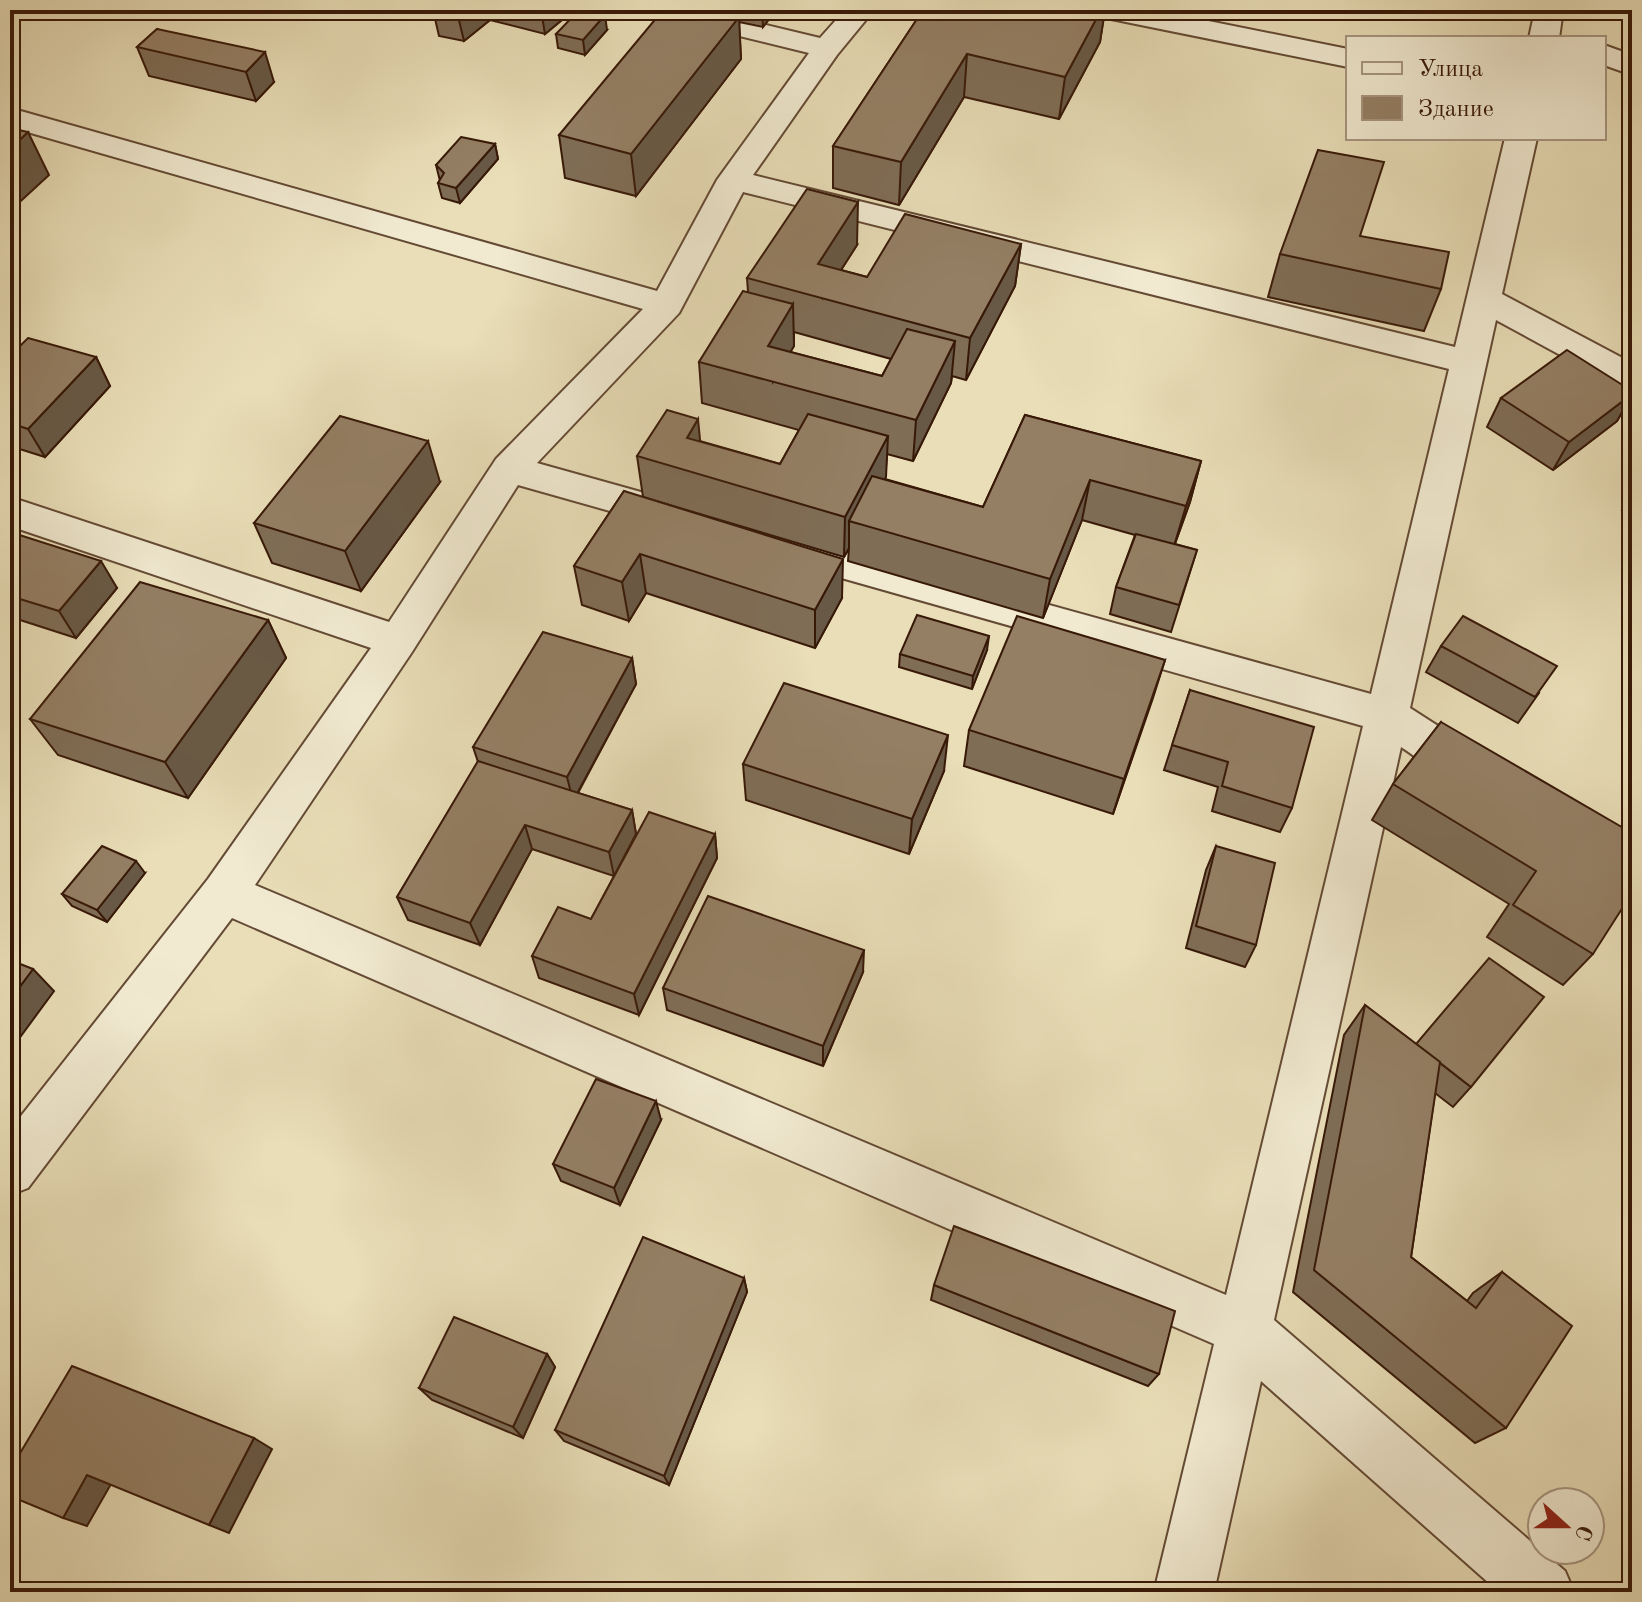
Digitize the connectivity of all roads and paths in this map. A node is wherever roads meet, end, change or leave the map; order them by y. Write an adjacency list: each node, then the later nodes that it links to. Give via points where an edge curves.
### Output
1 (667, 10): 4 (street)
2 (860, 10): 4 (street)
3 (1111, 10): 6 (street)
4 (827, 49): 10 (street)
5 (1606, 55): 7 (street)
6 (1346, 58)
7 (1632, 66)
8 (10, 117): 12 (street)
9 (1521, 140): 11 (street)
10 (733, 180): 12 (street); 13 (street)
11 (1483, 298): 13 (street); 14 (street)
12 (667, 305): 15 (street)
13 (1468, 362): 20 (street)
14 (1632, 378)
15 (509, 469): 17 (street); 19 (street)
16 (10, 511): 19 (street)
17 (706, 524)
18 (752, 537): 20 (street)
19 (398, 641): 22 (street)
20 (1388, 716): 21 (street); 24 (street)
21 (1503, 790)
22 (224, 893): 23 (street); 24 (street)
23 (16, 1150)
24 (1244, 1330): 25 (street); 26 (street)
25 (1184, 1592)
26 (1544, 1592)

